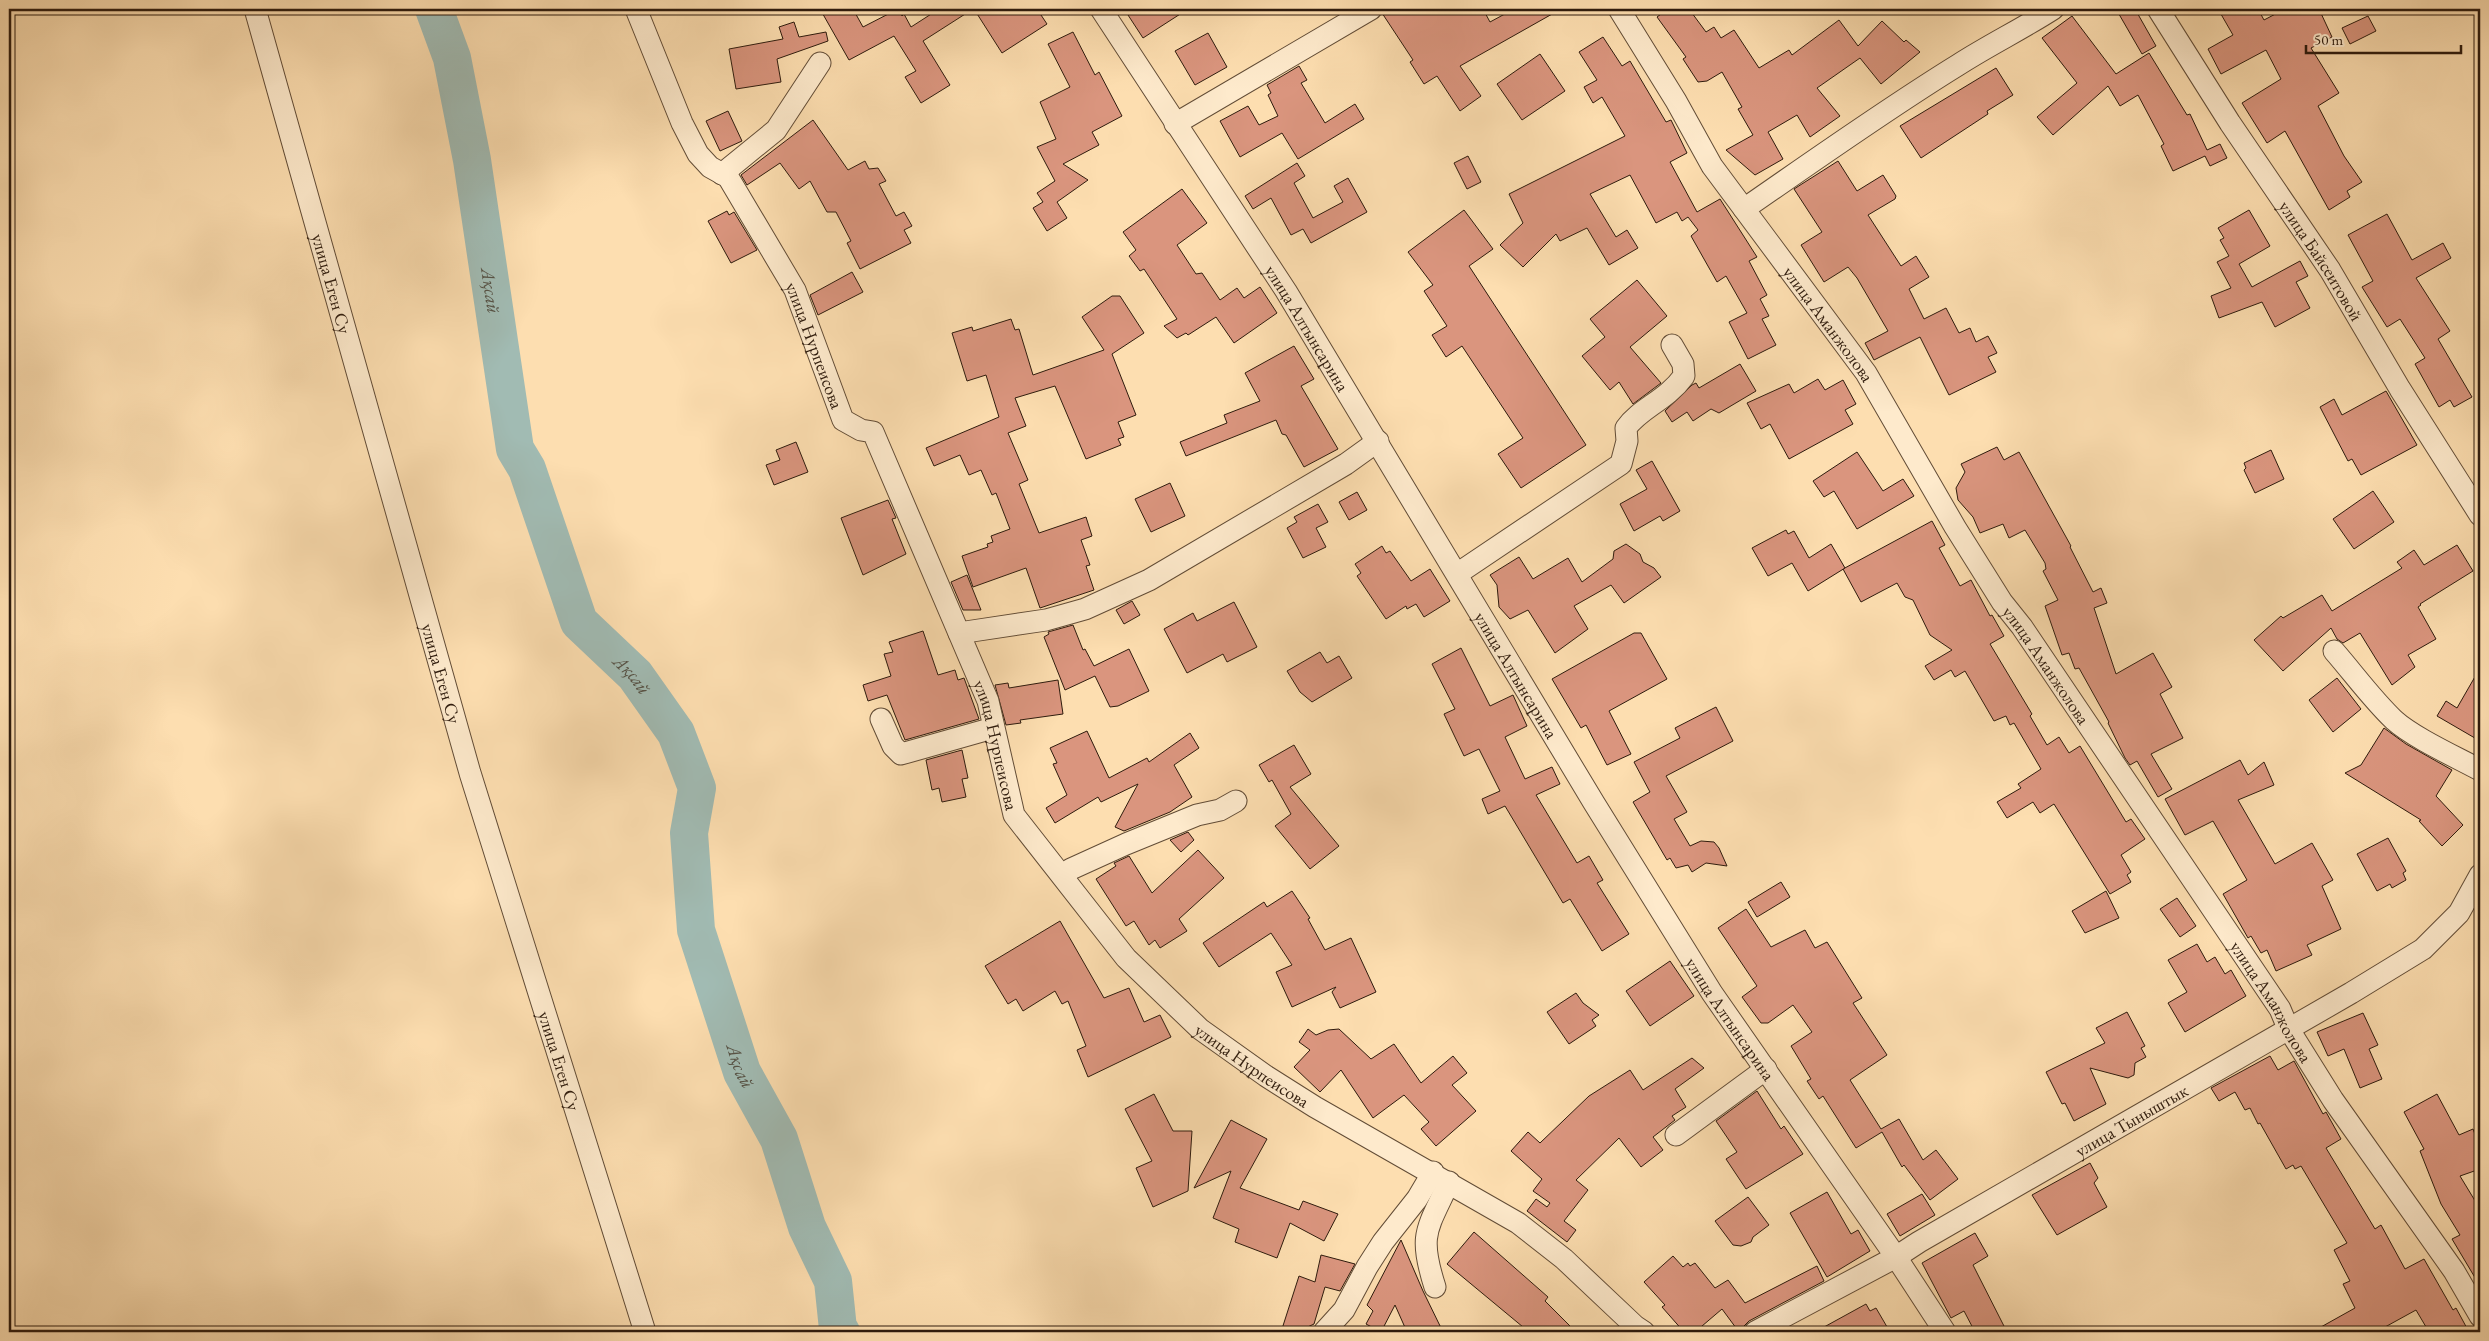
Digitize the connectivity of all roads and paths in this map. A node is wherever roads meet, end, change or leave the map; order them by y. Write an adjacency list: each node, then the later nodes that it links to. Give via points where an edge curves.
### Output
1 (255, 9): 31 (street, улица Еген Су, via 470,773)
2 (636, 9): 10 (street, улица Нурпеисова, via 682,123 698,154)
3 (1101, 9): 9 (street, улица Алтынсарина)
4 (1371, 9): 9 (street)
5 (1619, 9): 11 (street, улица Аманжолова, via 1712,166)
6 (2053, 9): 11 (street, via 1959,64)
7 (2158, 9): 14 (street, улица Байсеитовой, via 2230,123 2330,270)
8 (820, 63): 10 (street, via 776,130)
9 (1175, 124): 13 (street, улица Алтынсарина, via 1286,291 1356,410)
10 (722, 174): 16 (street, улица Нурпеисова, via 728,177 795,290 843,420 861,430 873,432)
11 (1744, 209): 24 (street, улица Аманжолова, via 1866,373 1916,463 2002,602 2202,892 2280,1009)
12 (1672, 345): 15 (street, via 1684,376 1666,397 1632,420 1626,428 1627,441 1621,464)
13 (1378, 441): 15 (street, улица Алтынсарина); 16 (street, via 1346,464 1149,580 1086,609 1054,618)
14 (2480, 515)
15 (1457, 574): 25 (street, улица Алтынсарина, via 1712,993)
16 (959, 633): 19 (street, улица Нурпеисова, via 988,701)
17 (2334, 650): 20 (street, via 2396,722)
18 (881, 719): 19 (street, via 893,746 901,754)
19 (992, 728): 23 (street, улица Нурпеисова, via 1014,815 1030,839)
20 (2480, 770)
21 (1236, 801): 23 (street, via 1220,810 1197,815 1133,840)
22 (2480, 874): 24 (street, улица Тыныштык, via 2459,913 2423,948)
23 (1063, 876): 27 (street, улица Нурпеисова, via 1126,958 1200,1029 1306,1102)
24 (2288, 1028): 28 (street, улица Тыныштык); 30 (street, улица Аманжолова, via 2333,1100 2454,1271)
25 (1766, 1069): 26 (street); 28 (street, улица Алтынсарина)
26 (1676, 1135)
27 (1441, 1177): 29 (street, via 1424,1242); 32 (street, via 1417,1199 1383,1242 1344,1310); 33 (street, улица Нурпеисова, via 1518,1223 1564,1259)
28 (1896, 1257): 34 (street, улица Тыныштык); 35 (street, улица Алтынсарина)
29 (1435, 1287)
30 (2480, 1316)
31 (645, 1332)
32 (1324, 1332)
33 (1644, 1332)
34 (1755, 1332)
35 (1945, 1332)

